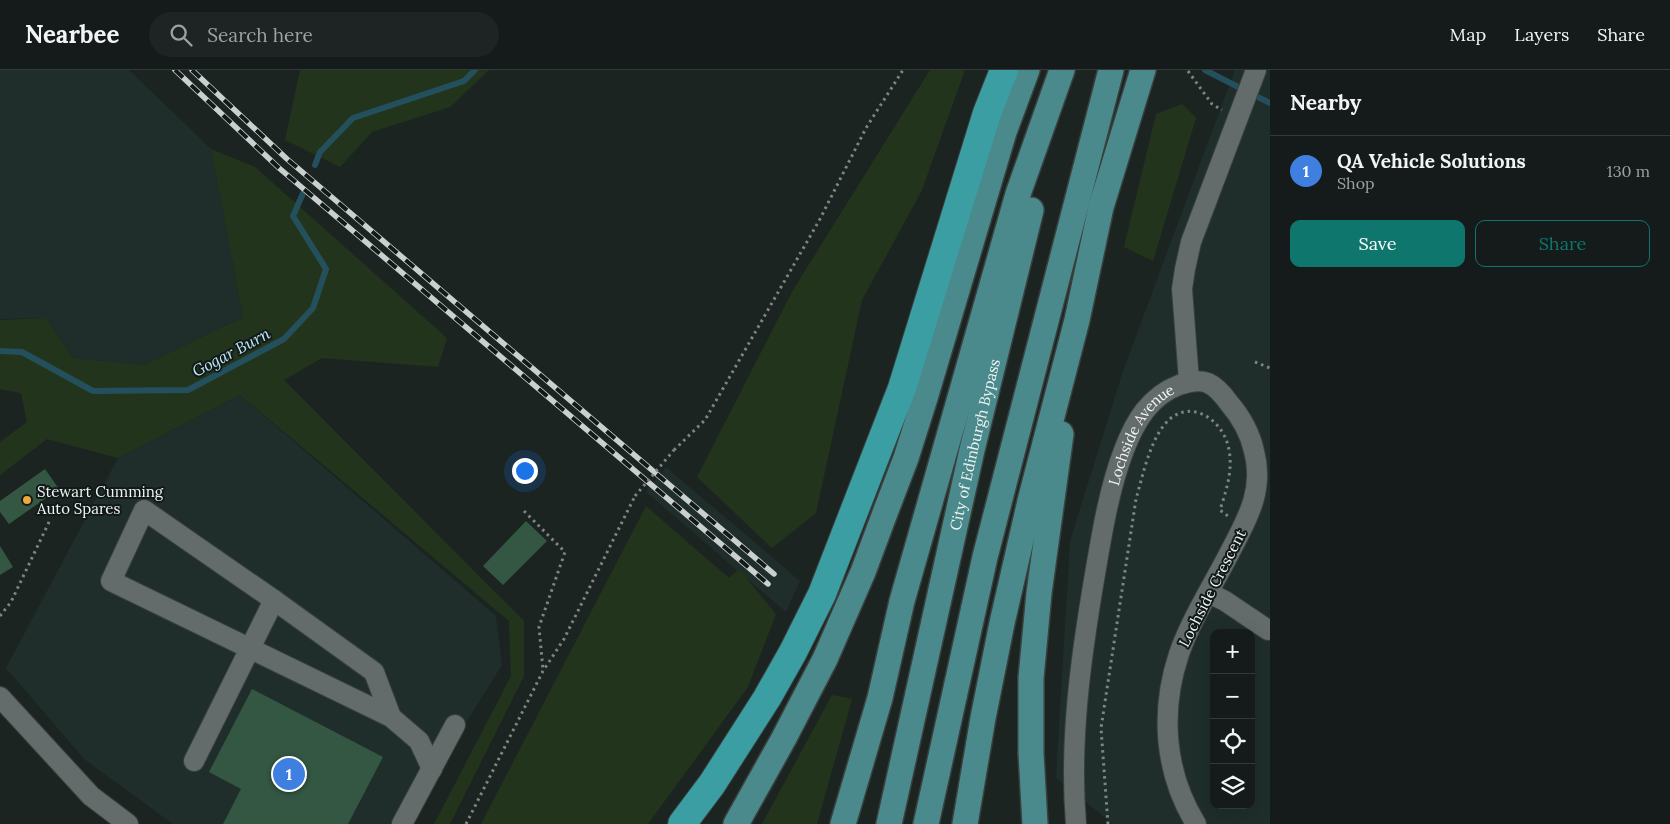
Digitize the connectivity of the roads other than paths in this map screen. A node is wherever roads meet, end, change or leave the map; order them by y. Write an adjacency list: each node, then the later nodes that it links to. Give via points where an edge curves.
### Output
1 (1004, 70): 21 (highway, via 987,113 902,388 822,594 767,698 712,784)
2 (1027, 70): 22 (main road, via 1004,132 925,398 886,513 825,659)
3 (1062, 70): 23 (main road, via 1018,194 904,591 880,698)
4 (1074, 70): 24 (main road, City of Edinburgh Bypass, via 1030,212 972,450)
5 (1111, 70): 25 (main road, via 985,557)
6 (1143, 70): 8 (main road, via 1101,207)
7 (1256, 70): 9 (street, Lochside Avenue, via 1191,242 1185,269 1182,289)
8 (1077, 320): 26 (main road, via 1002,623); 27 (main road, via 1039,593 1031,678)
9 (1189, 381): 10 (street, Lochside Crescent, via 1208,383 1234,409 1254,450 1258,474 1256,496 1244,527); 28 (street, Lochside Avenue, via 1169,389 1138,418 1120,461 1102,531 1082,660 1074,782)
10 (1210, 593): 12 (street); 29 (street, Lochside Crescent, via 1180,654 1166,715 1168,749 1175,782)
11 (274, 600): 13 (street); 13 (street, via 144,510 111,581); 15 (street, via 374,672)
12 (1268, 630)
13 (248, 648): 15 (street); 17 (street)
14 (0, 697): 19 (street, via 91,796)
15 (391, 717): 18 (street, via 419,742)
16 (455, 724): 18 (street)
17 (194, 761)
18 (432, 769): 20 (street)
19 (128, 824)
20 (402, 824)
21 (682, 824)
22 (736, 824)
23 (843, 824)
24 (889, 824)
25 (926, 824)
26 (965, 824)
27 (1035, 824)
28 (1076, 824)
29 (1196, 824)

